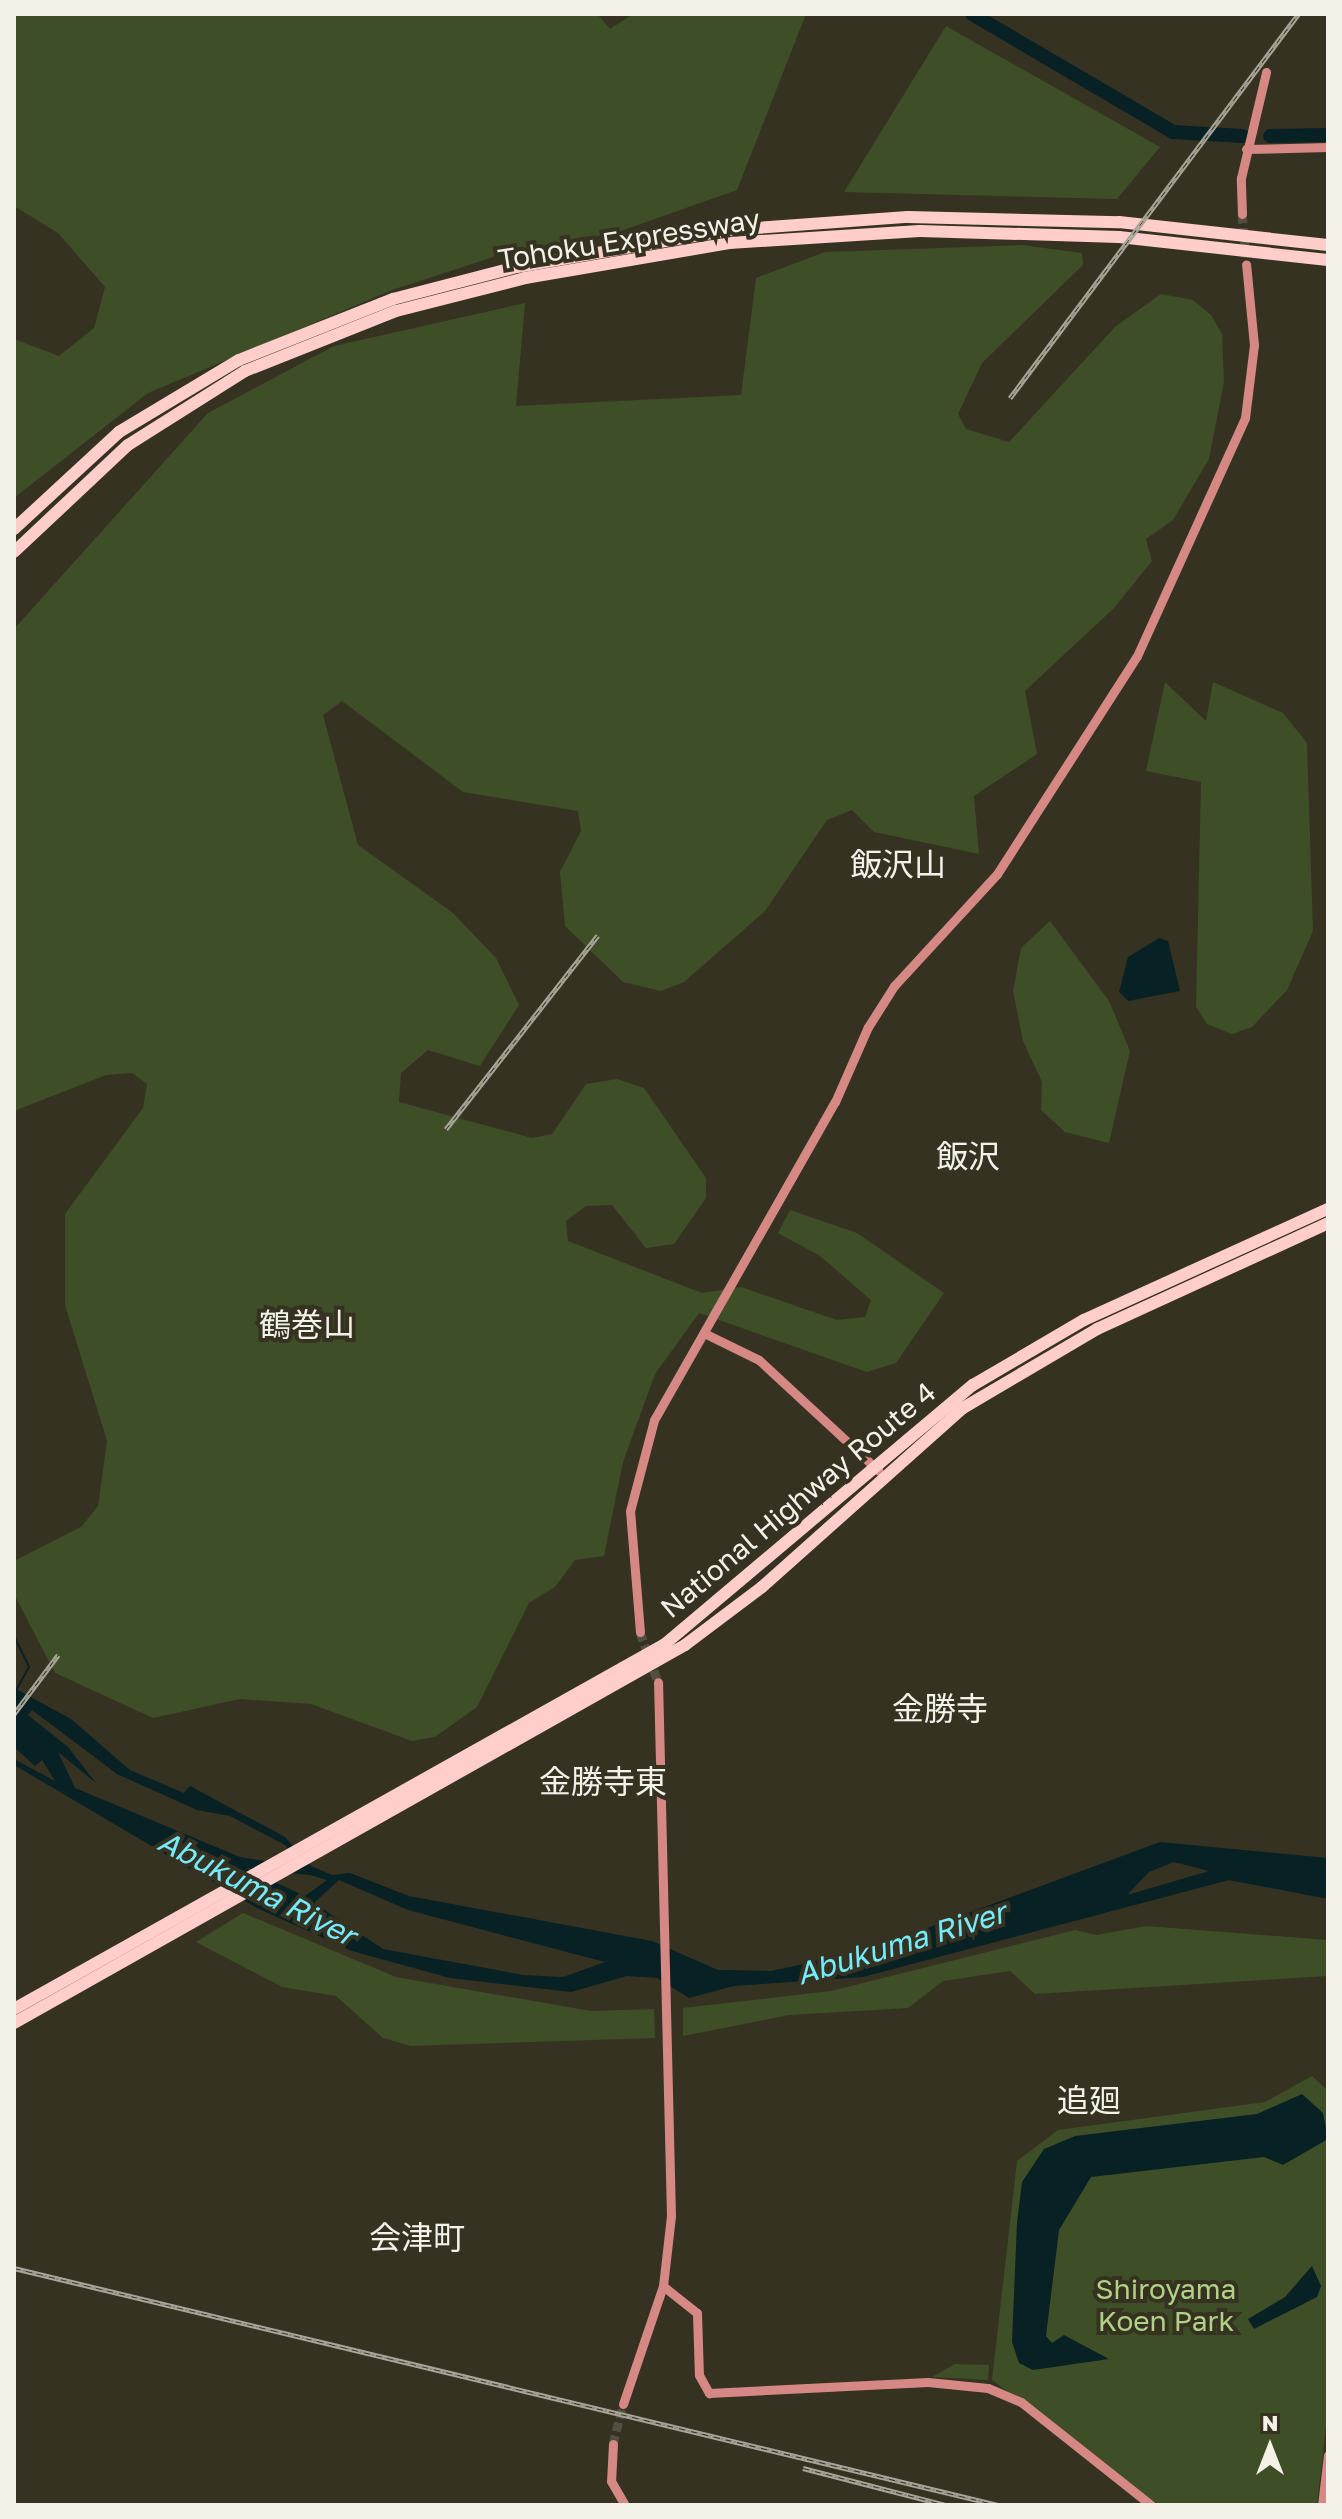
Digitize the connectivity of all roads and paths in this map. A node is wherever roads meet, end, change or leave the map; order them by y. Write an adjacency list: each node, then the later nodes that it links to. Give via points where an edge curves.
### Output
1 (1266, 72): 3 (street)
2 (1328, 147): 3 (street)
3 (1246, 149): 4 (street)
4 (1242, 214)
5 (1328, 245): 8 (highway, Tohoku Expressway, via 1119,222 986,217 655,240 453,283 336,319 228,365 119,432)
6 (1328, 260): 9 (highway, Tohoku Expressway, via 990,231 804,237 659,253 483,288 341,331 245,371 128,445)
7 (1246, 264): 12 (street, via 1254,345 1245,418 1137,656 997,874 894,986)
8 (14, 529)
9 (14, 552)
10 (1328, 1209): 13 (highway, National Highway Route 4, via 1084,1320 941,1406)
11 (1328, 1223): 13 (highway, National Highway Route 4, via 1069,1345 963,1408)
12 (704, 1333): 13 (street, via 759,1360); 14 (street, via 667,1392 635,1479 630,1511)
13 (880, 1472): 16 (highway, National Highway Route 4, via 665,1644 315,1840); 16 (highway, National Highway Route 4, via 685,1645)
14 (640, 1632)
15 (658, 1682): 19 (street, via 665,1747 661,1912 671,2216)
16 (179, 1923): 17 (highway, National Highway Route 4); 18 (highway, National Highway Route 4)
17 (14, 2009)
18 (14, 2023)
19 (663, 2286): 20 (street); 24 (street, via 697,2313 699,2375 709,2393 937,2382 988,2388 1021,2402)
20 (623, 2404)
21 (613, 2444): 23 (street, via 611,2481)
22 (1328, 2455): 25 (street)
23 (625, 2505)
24 (1151, 2505)
25 (1322, 2505)

